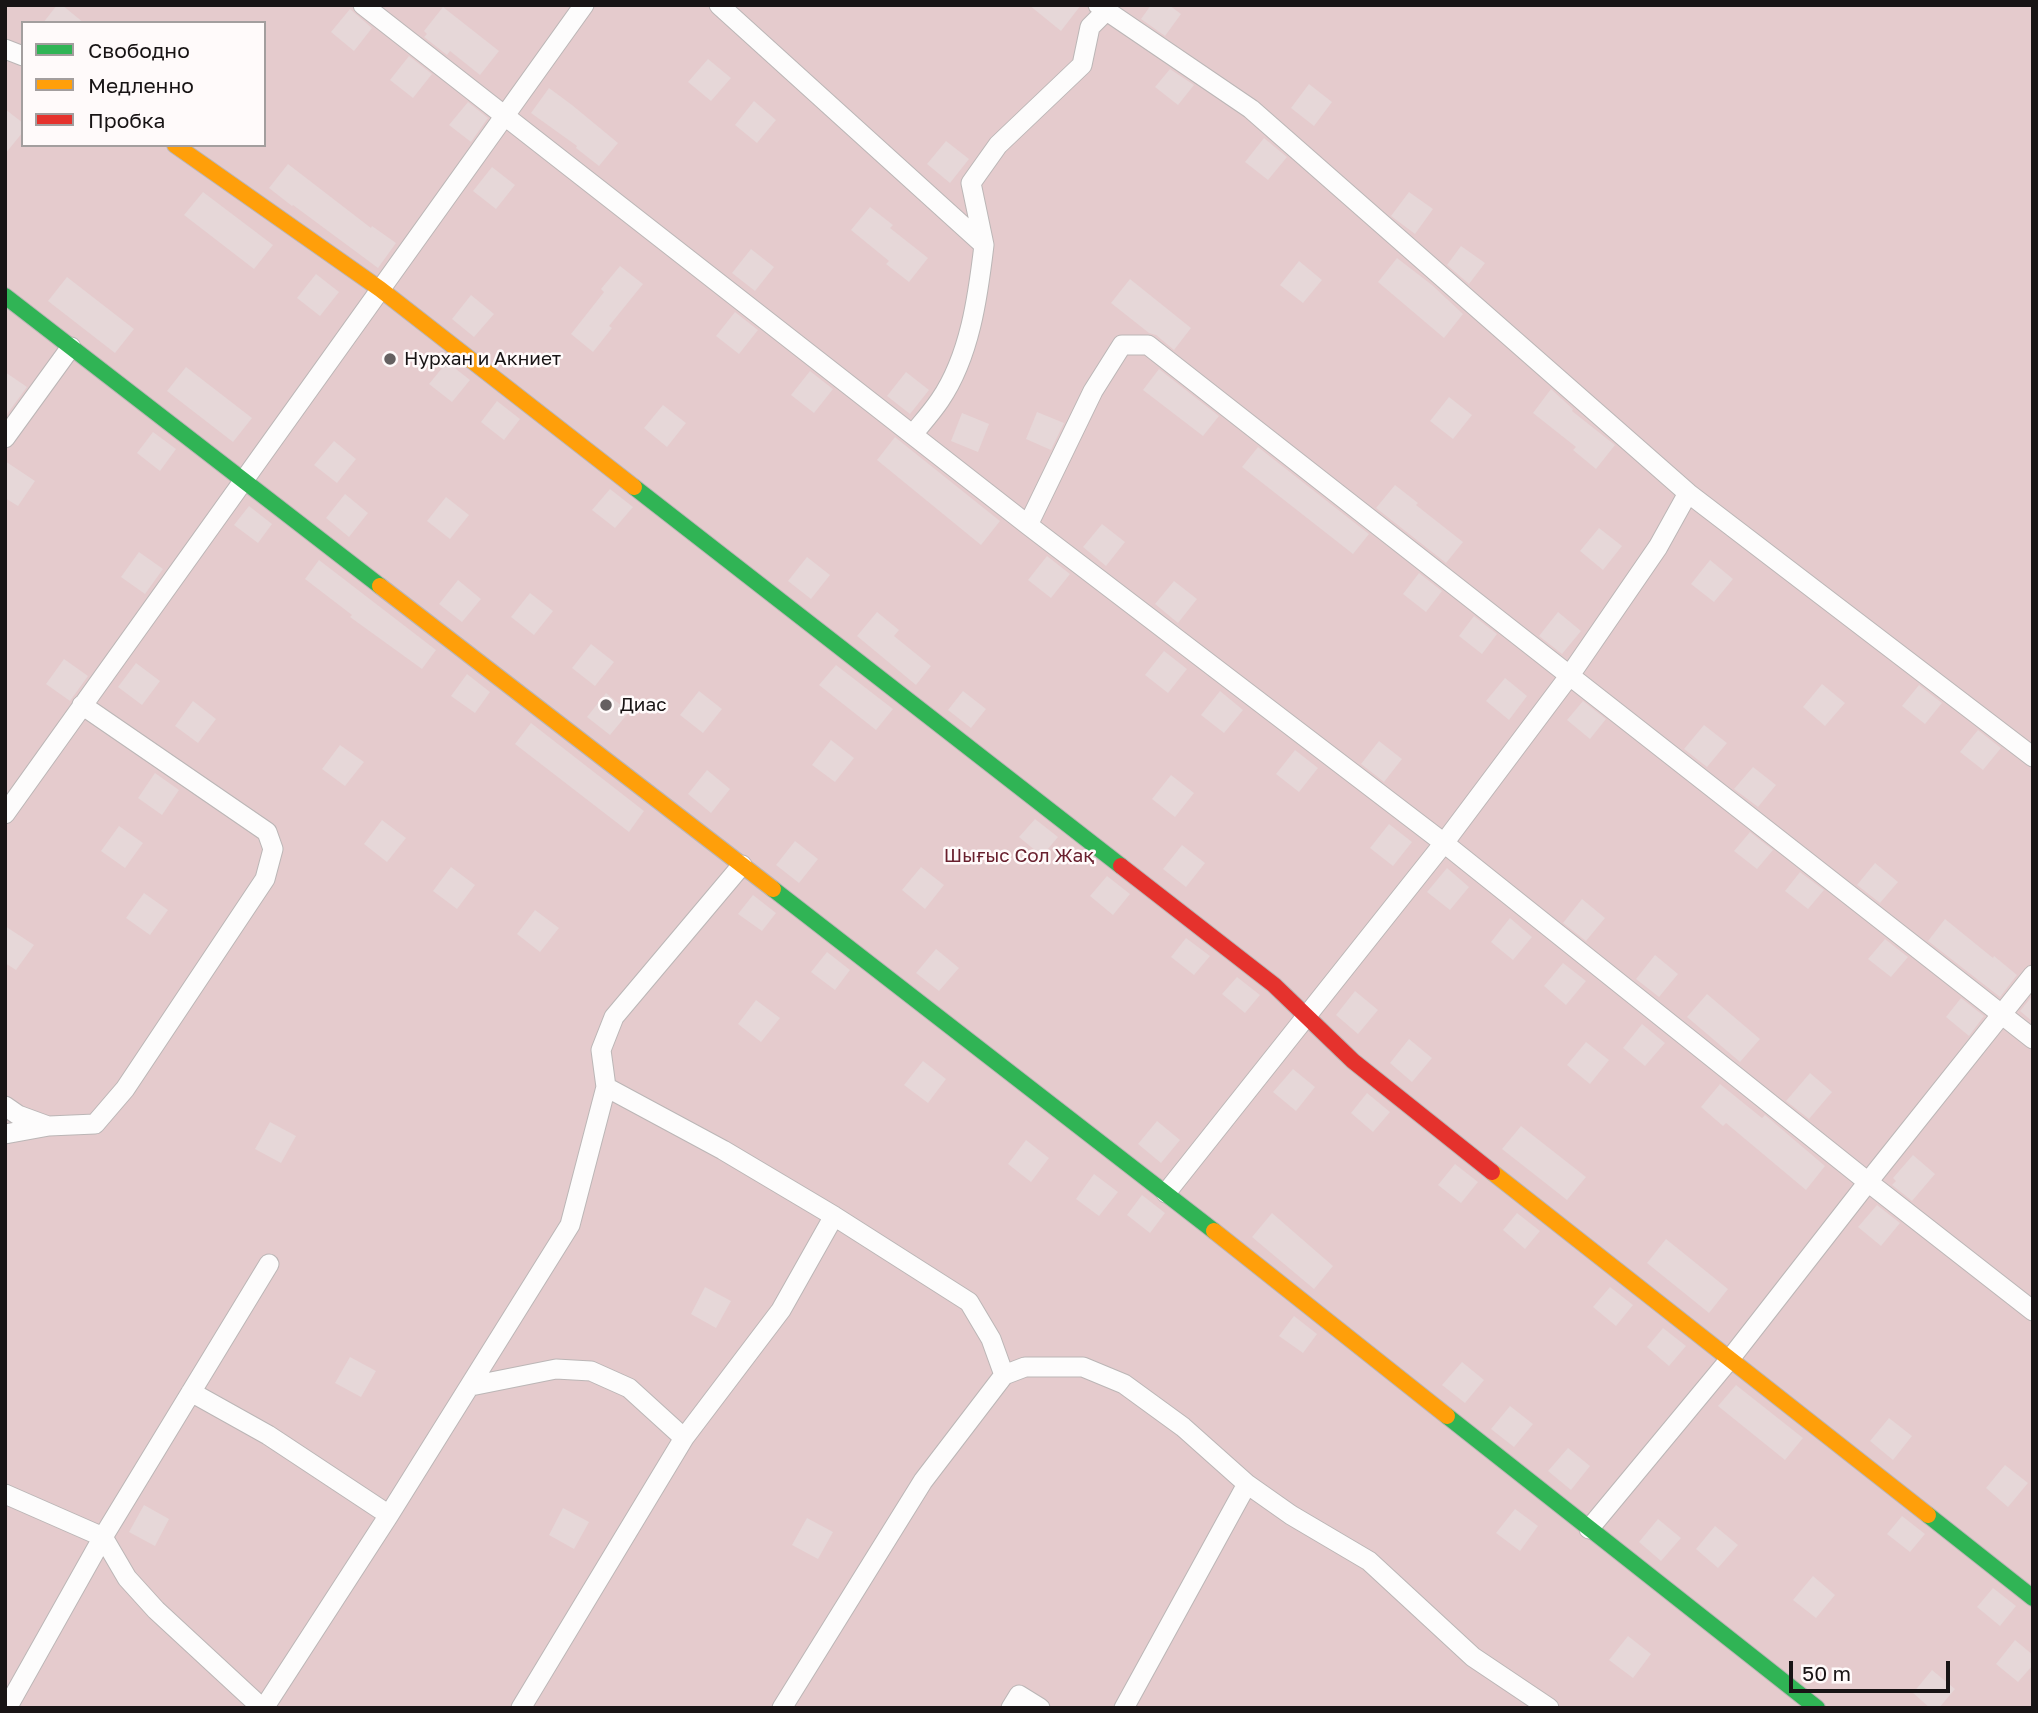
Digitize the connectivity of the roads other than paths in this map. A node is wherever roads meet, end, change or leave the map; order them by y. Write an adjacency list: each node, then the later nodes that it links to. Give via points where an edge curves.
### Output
1 (363, 5): 5 (street)
2 (584, 5): 5 (street)
3 (719, 5): 7 (street)
4 (1102, 8): 7 (street, via 1090,27 1082,65 998,145 971,183); 14 (street, via 1251,109)
5 (504, 116): 8 (street); 11 (street)
6 (178, 147): 8 (street)
7 (984, 245): 11 (street, via 977,303 959,362 941,398)
8 (380, 289): 13 (street); 24 (street, via 1253,968)
9 (5, 296): 10 (street)
10 (71, 346): 12 (street); 13 (street)
11 (914, 435): 15 (street)
12 (5, 438)
13 (243, 479): 17 (street); 21 (street)
14 (1688, 493): 16 (street, via 1658,547); 18 (street)
15 (1028, 525): 16 (street, via 1093,391 1122,345 1148,345); 20 (street)
16 (1570, 675): 20 (street); 23 (street)
17 (82, 705): 19 (street); 28 (street, via 267,832 273,849 265,879 125,1089 95,1124)
18 (2033, 757)
19 (5, 814)
20 (1444, 843): 24 (street); 30 (street)
21 (742, 865): 26 (street, via 614,1017 601,1050); 31 (street)
22 (2033, 975): 23 (street)
23 (2002, 1015): 25 (street); 30 (street)
24 (1306, 1017): 31 (street); 35 (street, via 1353,1061)
25 (2033, 1039)
26 (606, 1087): 32 (street); 37 (street, via 570,1225)
27 (5, 1106): 28 (street)
28 (49, 1126): 29 (street)
29 (5, 1134)
30 (1868, 1182): 34 (street); 35 (street)
31 (1166, 1193): 43 (street)
32 (834, 1216): 36 (street, via 969,1303 991,1339); 39 (street, via 781,1310)
33 (269, 1264): 38 (street)
34 (2033, 1311)
35 (1730, 1359): 43 (street); 45 (street)
36 (1004, 1374): 40 (street, via 1025,1367 1083,1367 1124,1384 1183,1427); 49 (street, via 923,1481)
37 (471, 1386): 39 (street, via 556,1369 591,1371 628,1388); 42 (street)
38 (191, 1392): 42 (street, via 268,1435); 44 (street)
39 (684, 1438): 48 (street)
40 (1247, 1484): 52 (street); 53 (street, via 1369,1561 1474,1657)
41 (5, 1494): 44 (street)
42 (389, 1516): 47 (street)
43 (1589, 1529): 54 (street)
44 (103, 1538): 46 (street); 47 (street, via 127,1578 156,1610)
45 (2033, 1598)
46 (7, 1708)
47 (263, 1708)
48 (521, 1708)
49 (782, 1708)
50 (1011, 1708): 51 (street, via 1019,1695)
51 (1040, 1708)
52 (1124, 1708)
53 (1549, 1708)
54 (1816, 1708)

